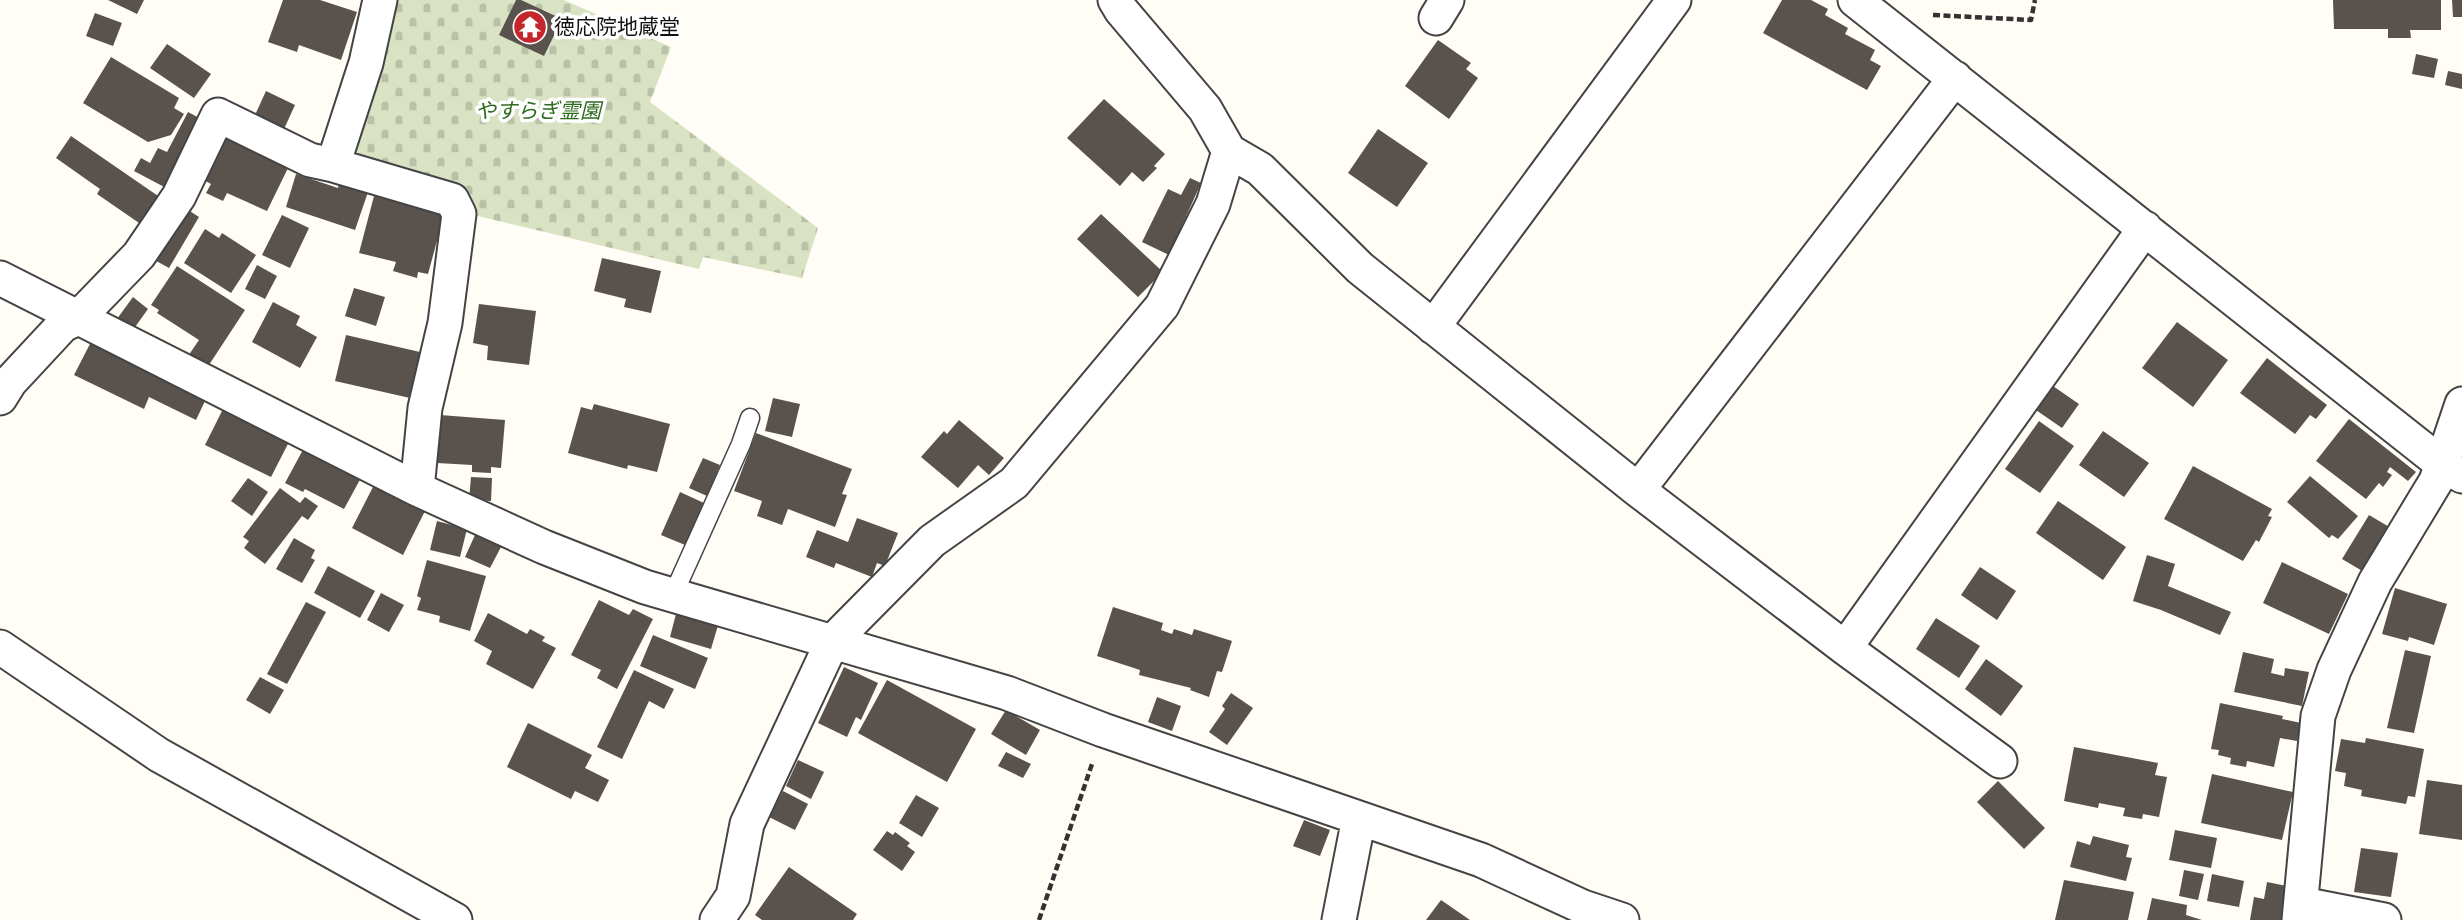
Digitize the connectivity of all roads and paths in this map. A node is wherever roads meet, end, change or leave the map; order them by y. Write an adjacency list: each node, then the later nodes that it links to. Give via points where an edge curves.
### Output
1 (380, 0): 9 (street, via 366,63)
2 (1115, 0): 8 (street, via 1205,109)
3 (1674, 0): 13 (street)
4 (1855, 0): 6 (street)
5 (2035, 0): 6 (path, via 2031,20 1897,14)
6 (1886, 23): 7 (street)
7 (1955, 78): 10 (street); 19 (street)
8 (1229, 151): 13 (street, via 1260,169 1360,268); 21 (street, via 1213,204 1162,306 1014,483 932,541)
9 (332, 165): 12 (street, via 310,160 218,115 178,197 139,255); 18 (street, via 452,200 459,214 444,323 425,408)
10 (2145, 228): 17 (street); 23 (street)
11 (0, 278): 12 (street)
12 (78, 318): 14 (street, via 63,326); 18 (street)
13 (1433, 327): 19 (street)
14 (0, 398)
15 (2462, 404): 17 (street)
16 (750, 418): 20 (lane)
17 (2452, 470): 27 (street, via 2436,481 2375,582 2318,716)
18 (417, 489): 20 (street, via 544,547)
19 (1638, 490): 23 (street)
20 (673, 595): 21 (street)
21 (832, 642): 24 (street, via 1007,693); 29 (street, via 747,824 733,896)
22 (0, 647): 28 (street, via 159,755)
23 (1845, 648): 25 (street)
24 (1103, 730): 26 (street); 30 (path)
25 (2000, 761)
26 (1360, 818): 31 (street); 32 (street, via 1481,860 1583,908)
27 (2300, 912): 33 (street)
28 (455, 920)
29 (717, 920)
30 (1039, 920)
31 (1339, 920)
32 (1622, 920)
33 (2384, 920)

